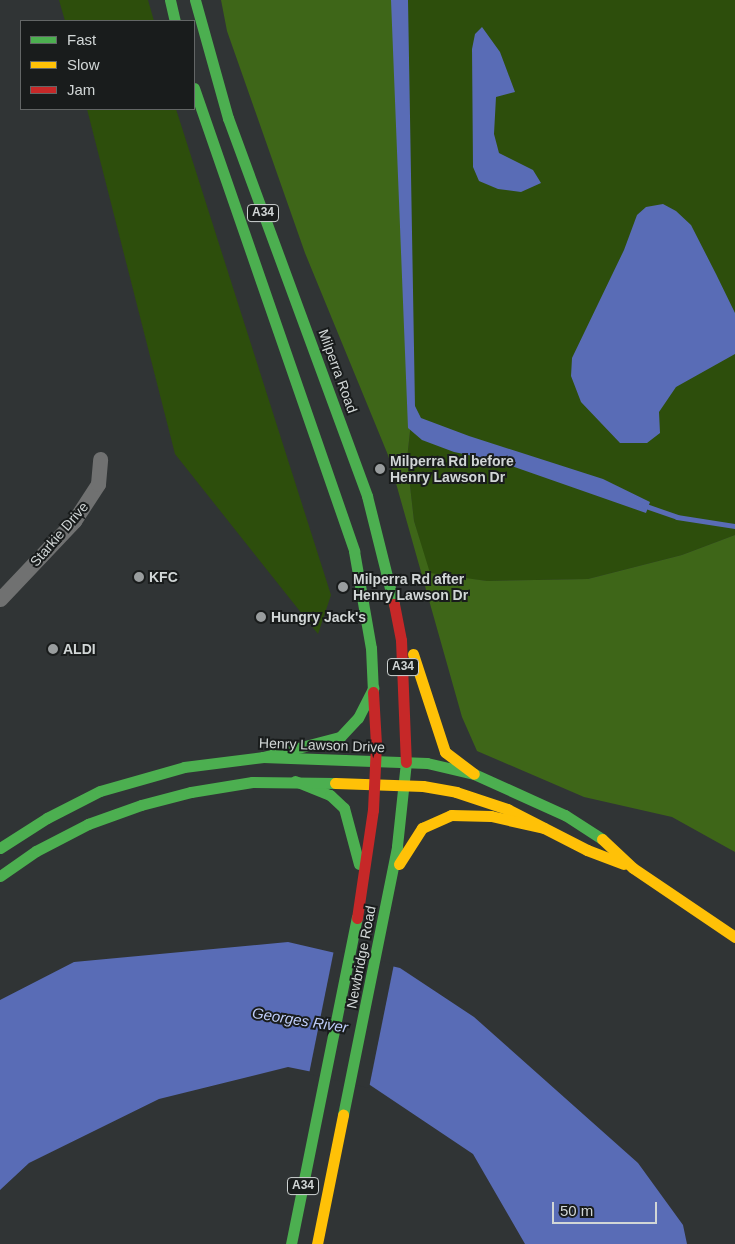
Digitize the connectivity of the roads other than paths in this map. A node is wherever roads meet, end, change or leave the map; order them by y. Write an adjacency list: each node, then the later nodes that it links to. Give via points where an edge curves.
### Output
1 (170, 0): 3 (main road)
2 (195, 0): 6 (main road, Milperra Road / A34, via 228,118 367,496)
3 (175, 20)
4 (195, 91): 8 (main road, A34, via 344,520 367,616)
5 (100, 459): 7 (street, Starkie Drive, via 98,484 74,521)
6 (388, 572): 11 (main road, Milperra Road / A34, via 401,640); 12 (main road, via 441,744 449,757)
7 (0, 599)
8 (374, 685): 9 (main road, via 356,723 340,737); 10 (main road, A34)
9 (263, 756): 10 (main road, Henry Lawson Drive); 17 (main road, Henry Lawson Drive, via 184,767 130,780 70,805)
10 (376, 762): 11 (main road, Henry Lawson Drive); 14 (main road, A34)
11 (406, 762): 12 (main road, Henry Lawson Drive, via 427,763); 15 (main road, Newbridge Road / A34)
12 (474, 774): 18 (main road, Henry Lawson Drive, via 565,815 611,845)
13 (295, 781): 14 (main road, Henry Lawson Drive); 19 (main road, Henry Lawson Drive, via 252,782 191,792 141,805 88,824 36,851); 20 (main road, via 330,795 344,808)
14 (376, 783): 15 (main road, Henry Lawson Drive); 20 (main road, Newbridge Road / A34)
15 (405, 785): 16 (main road, Henry Lawson Drive, via 456,792 482,800); 21 (main road, Newbridge Road / A34)
16 (544, 828): 18 (main road, Henry Lawson Drive); 21 (main road, via 478,814 451,815 433,821 422,828 407,847)
17 (0, 848)
18 (633, 868): 22 (main road, Henry Lawson Drive)
19 (0, 876)
20 (363, 876): 23 (main road, Newbridge Road / A34, via 355,930)
21 (390, 888): 24 (main road, Newbridge Road / A34)
22 (735, 937)
23 (291, 1244)
24 (316, 1244)

